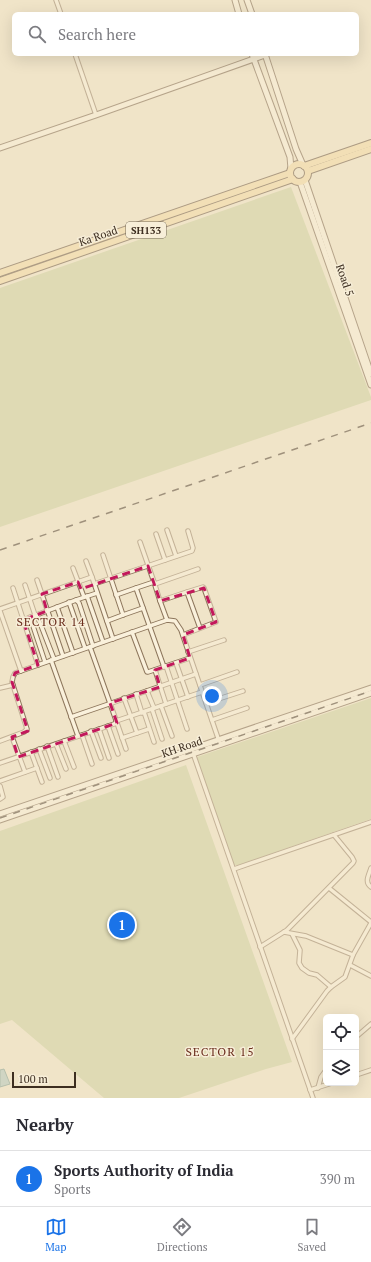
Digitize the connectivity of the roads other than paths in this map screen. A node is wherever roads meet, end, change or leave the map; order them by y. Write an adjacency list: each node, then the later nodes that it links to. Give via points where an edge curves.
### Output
1 (56, 0): 4 (street)
2 (235, 0): 5 (street)
3 (247, 0): 6 (street)
4 (60, 12)
5 (239, 12)
6 (251, 12)
7 (76, 56): 10 (street)
8 (253, 56): 10 (street); 15 (street, via 290,157)
9 (266, 56): 14 (street, via 296,150)
10 (96, 115): 12 (street)
11 (371, 143): 14 (main road, SH133)
12 (0, 148)
13 (371, 149): 14 (main road, SH133)
14 (305, 167): 15 (main road, SH133, via 296,164); 17 (main road, via 307,177)
15 (290, 171): 16 (main road); 18 (main road, Ka Road / SH133)
16 (292, 179): 17 (main road); 19 (main road, Ka Road / SH133)
17 (302, 181): 22 (street, Road 5); 23 (street, Road 5)
18 (144, 223): 19 (main road); 20 (main road, Ka Road / SH133)
19 (147, 230): 21 (main road, Ka Road / SH133)
20 (0, 273)
21 (0, 281)
22 (371, 374)
23 (371, 385)
24 (167, 530): 29 (street)
25 (188, 531): 29 (street, via 193,550)
26 (156, 534): 30 (street)
27 (140, 542): 32 (street)
28 (102, 555): 36 (street)
29 (176, 556): 30 (street)
30 (165, 560): 32 (street)
31 (86, 561): 35 (street)
32 (148, 566): 36 (street); 39 (street)
33 (73, 568): 38 (street)
34 (198, 569): 39 (street)
35 (92, 577): 38 (street); 40 (street)
36 (111, 578): 40 (street); 47 (street)
37 (37, 580): 46 (street)
38 (78, 582): 46 (street); 48 (street)
39 (154, 583): 43 (street); 51 (street)
40 (94, 584): 44 (street)
41 (25, 585): 49 (street)
42 (13, 588): 53 (street)
43 (136, 588): 47 (street); 55 (street)
44 (97, 592): 48 (street); 62 (street)
45 (187, 592): 51 (street); 65 (street); 65 (street, via 203,586 207,594 216,622)
46 (42, 594): 49 (street); 57 (street)
47 (116, 595): 59 (street)
48 (85, 597): 50 (street); 70 (street)
49 (30, 598): 53 (street); 58 (street)
50 (76, 600): 52 (street); 71 (street)
51 (160, 601): 63 (street)
52 (69, 602): 54 (street); 72 (street)
53 (17, 603): 56 (street); 61 (street)
54 (57, 607): 57 (street); 74 (street)
55 (143, 608): 59 (street); 64 (street)
56 (0, 610): 83 (street)
57 (47, 611): 58 (street); 75 (street)
58 (36, 615): 60 (street); 77 (street)
59 (124, 615): 62 (street)
60 (30, 617): 61 (street); 78 (street)
61 (23, 620): 80 (street)
62 (107, 620): 68 (street)
63 (167, 620): 64 (street); 67 (street, via 178,624)
64 (150, 626): 66 (street); 81 (street)
65 (200, 628): 67 (street)
66 (132, 632): 68 (street); 82 (street, via 145,670)
67 (183, 635): 73 (street)
68 (113, 639): 70 (street)
69 (224, 640): 73 (street)
70 (103, 642): 71 (street)
71 (92, 646): 72 (street); 101 (street)
72 (85, 648): 74 (street)
73 (188, 652): 76 (street)
74 (73, 653): 75 (street)
75 (63, 656): 77 (street)
76 (190, 658): 79 (street); 85 (street)
77 (52, 660): 78 (street); 109 (street)
78 (45, 662): 80 (street)
79 (176, 663): 81 (street); 86 (street)
80 (38, 665): 83 (street)
81 (165, 666): 82 (street); 87 (street)
82 (155, 670): 90 (street)
83 (21, 671): 88 (street, via 15,673)
84 (237, 672): 89 (street)
85 (196, 674): 86 (street); 89 (street)
86 (182, 679): 87 (street); 98 (street)
87 (171, 682): 90 (street); 100 (street)
88 (13, 685): 91 (street); 120 (street, via 27,729)
89 (200, 685): 95 (street)
90 (160, 686): 94 (street); 103 (street)
91 (0, 688)
92 (371, 688): 126 (street, KH Road)
93 (243, 690): 102 (street)
94 (147, 691): 97 (street); 106 (street)
95 (202, 692): 98 (street); 102 (street)
96 (371, 693): 126 (street, KH Road)
97 (136, 694): 99 (street); 107 (street)
98 (188, 697): 100 (street)
99 (124, 698): 101 (street); 108 (street)
100 (177, 700): 103 (street); 115 (street)
101 (110, 703): 109 (street); 111 (street)
102 (206, 703): 110 (street)
103 (166, 704): 104 (street)
104 (161, 706): 106 (street); 119 (street)
105 (247, 708): 110 (street)
106 (153, 709): 107 (street); 123 (street)
107 (143, 712): 108 (street); 114 (street)
108 (131, 716): 111 (street); 117 (street)
109 (71, 717): 118 (street)
110 (212, 720): 126 (street)
111 (116, 722): 112 (street); 121 (street)
112 (108, 726): 113 (street); 133 (street)
113 (99, 729): 116 (street); 136 (street)
114 (149, 729): 117 (street); 125 (street)
115 (187, 729)
116 (91, 731): 118 (street); 135 (street)
117 (138, 733): 121 (street)
118 (80, 735): 124 (street); 138 (street)
119 (172, 736)
120 (12, 737): 122 (street); 134 (street)
121 (122, 738): 130 (street)
122 (0, 739)
123 (162, 739)
124 (64, 741): 127 (street); 139 (street)
125 (154, 742)
126 (219, 742): 131 (street, KH Road)
127 (56, 744): 128 (street); 141 (street)
128 (47, 746): 129 (street); 143 (street)
129 (39, 749): 132 (street); 144 (street)
130 (126, 749)
131 (193, 751): 149 (street, KH Road); 150 (street, KH Road); 154 (street)
132 (31, 752): 134 (street); 140 (street)
133 (118, 754)
134 (18, 757): 137 (street); 142 (street)
135 (101, 758)
136 (109, 758)
137 (0, 763)
138 (92, 764)
139 (74, 767)
140 (37, 768): 142 (street); 146 (street)
141 (66, 769)
142 (25, 772): 145 (street)
143 (58, 776)
144 (50, 778)
145 (0, 781)
146 (42, 782)
147 (0, 786): 148 (street, via 3,797)
148 (0, 799)
149 (0, 814)
150 (0, 820)
151 (371, 822): 152 (street)
152 (334, 835): 154 (street); 156 (street, via 354,861)
153 (371, 868): 155 (street, via 367,881)
154 (234, 869): 160 (street)
155 (371, 887)
156 (329, 888): 157 (street); 158 (street)
157 (371, 922): 161 (street)
158 (284, 932): 159 (street); 160 (street)
159 (292, 934): 161 (street, via 313,938); 164 (street, via 300,950 299,963 302,968 310,974 317,975)
160 (260, 947): 167 (street)
161 (352, 955): 162 (street)
162 (350, 965): 163 (street); 164 (street, via 345,977)
163 (371, 976)
164 (331, 987): 167 (street)
165 (371, 1024): 166 (street)
166 (359, 1034)
167 (292, 1039): 173 (street)
168 (371, 1070): 170 (street)
169 (323, 1074): 172 (street)
170 (359, 1074)
171 (324, 1086): 172 (street)
172 (318, 1088): 173 (street)
173 (310, 1090): 174 (street)
174 (313, 1098)

